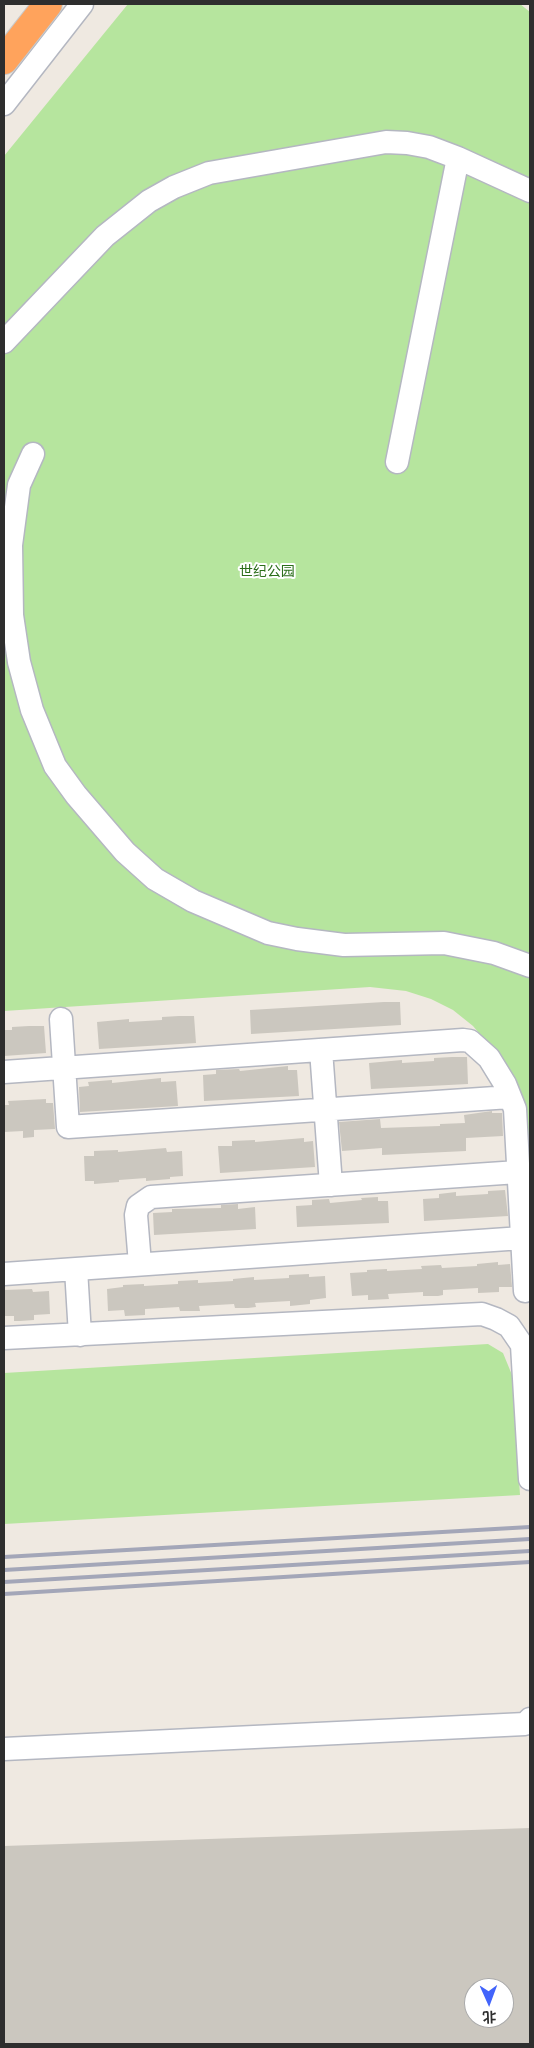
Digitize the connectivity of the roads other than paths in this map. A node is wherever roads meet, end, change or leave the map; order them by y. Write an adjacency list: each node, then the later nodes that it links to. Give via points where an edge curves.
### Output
1 (48, 4): 4 (highway)
2 (82, 4): 3 (street)
3 (60, 34): 4 (street); 5 (street)
4 (4, 61)
5 (4, 104)
6 (458, 158): 7 (street); 8 (street, via 429,147 386,142 235,167 174,187 149,201 105,236); 10 (street)
7 (530, 191)
8 (4, 342)
9 (33, 454): 11 (street, via 19,485)
10 (397, 462)
11 (7, 576): 12 (street, via 19,662 32,710 48,751 60,774 105,830 155,879 194,901 268,933 344,945 444,943 494,953)
12 (530, 966)
13 (61, 1019): 15 (street)
14 (321, 1050): 15 (street); 17 (street, via 470,1041 489,1058); 18 (street)
15 (64, 1068): 16 (street); 18 (street, via 68,1127)
16 (4, 1072)
17 (510, 1097): 18 (street); 19 (street, via 515,1109)
18 (326, 1110): 20 (street)
19 (518, 1172): 20 (street); 21 (street)
20 (331, 1185): 22 (street, via 151,1197 138,1206 136,1215)
21 (522, 1238): 22 (street); 25 (street)
22 (140, 1264): 23 (street)
23 (76, 1269): 24 (street); 26 (street)
24 (4, 1274)
25 (525, 1291)
26 (80, 1334): 27 (street); 28 (street, via 482,1314 509,1326 522,1345)
27 (4, 1338)
28 (530, 1479)
29 (530, 1719): 30 (street, via 525,1724)
30 (4, 1749)

